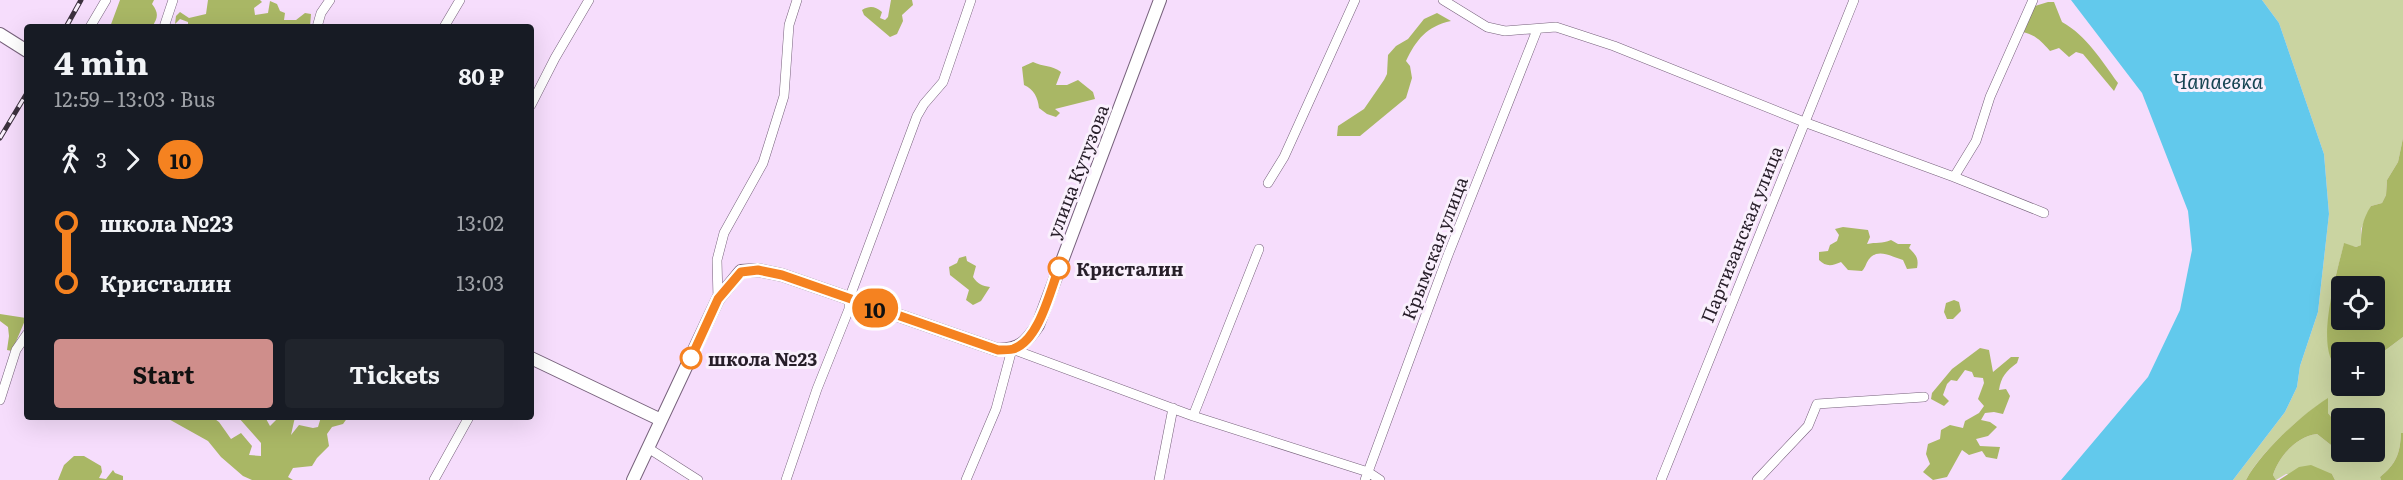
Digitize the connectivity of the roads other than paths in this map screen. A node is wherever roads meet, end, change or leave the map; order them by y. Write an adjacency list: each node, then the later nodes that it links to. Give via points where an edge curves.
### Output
1 (106, 0): 13 (street)
2 (173, 0): 14 (street)
3 (330, 0): 15 (street)
4 (460, 0): 16 (street)
5 (590, 0): 20 (street)
6 (796, 0): 26 (street, via 789,25 784,96 763,163 724,233 717,260)
7 (971, 0): 27 (street, via 943,82 917,116)
8 (1160, 0): 29 (street, улица Кутузова, via 1038,325 1028,340)
9 (1355, 0): 23 (street, via 1284,157)
10 (1443, 0): 17 (street, via 1487,27)
11 (1854, 0): 21 (street, Партизанская улица)
12 (2033, 0): 22 (street, via 1990,97 1976,141)
13 (92, 24)
14 (165, 24)
15 (318, 24)
16 (446, 24)
17 (1537, 30): 21 (street, via 1556,27 1614,46); 38 (street, Крымская улица, via 1448,255)
18 (0, 34): 19 (street)
19 (24, 49)
20 (534, 99)
21 (1804, 122): 22 (street); 46 (street, Партизанская улица)
22 (1954, 177): 24 (street)
23 (1268, 183)
24 (2044, 213)
25 (1259, 249): 34 (street)
26 (718, 299): 27 (street, via 741,272 758,270); 36 (street)
27 (849, 299): 29 (street, via 998,350); 42 (street, via 849,309)
28 (24, 338): 32 (street, via 16,350)
29 (1012, 349): 33 (street); 43 (street, via 996,409)
30 (534, 359): 36 (street)
31 (1924, 397): 47 (street, via 1817,404 1808,426)
32 (0, 400)
33 (1173, 408): 34 (street); 44 (street)
34 (1193, 416): 38 (street)
35 (467, 420): 39 (street)
36 (661, 420): 37 (street)
37 (648, 448): 40 (street); 41 (street)
38 (1367, 476): 45 (street)
39 (434, 480)
40 (633, 480)
41 (698, 480)
42 (786, 480)
43 (966, 480)
44 (1158, 480)
45 (1380, 480)
46 (1661, 480)
47 (1757, 480)

